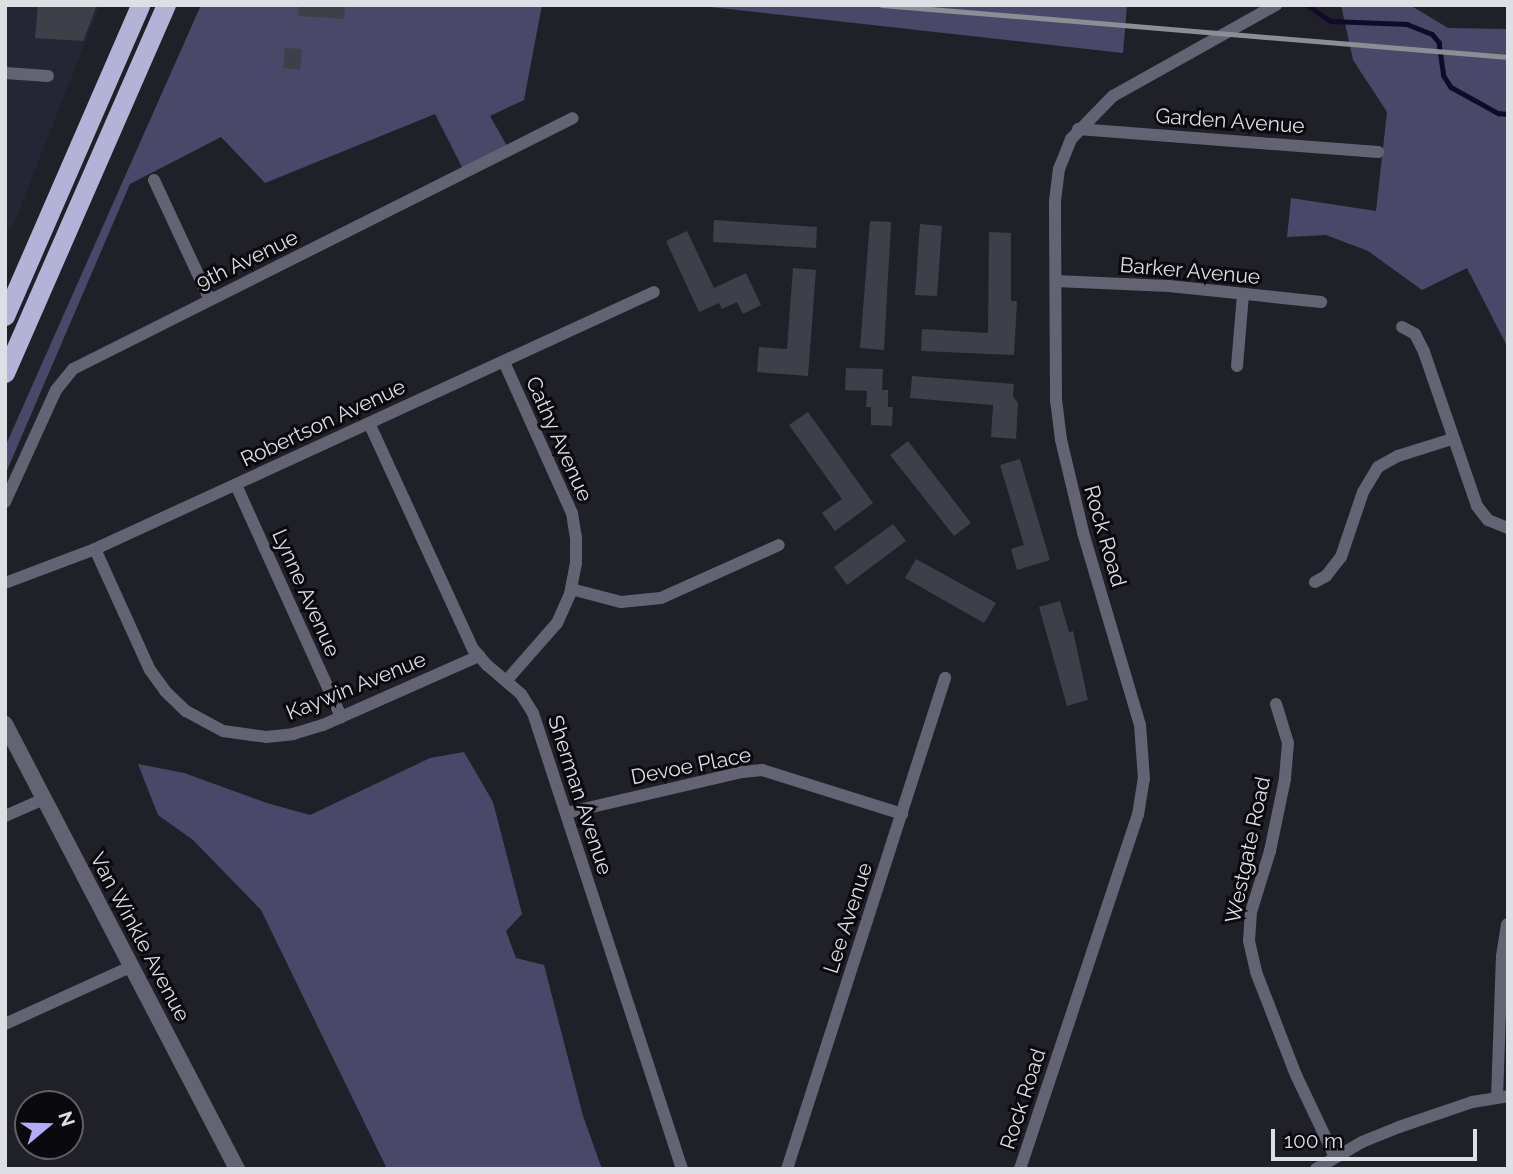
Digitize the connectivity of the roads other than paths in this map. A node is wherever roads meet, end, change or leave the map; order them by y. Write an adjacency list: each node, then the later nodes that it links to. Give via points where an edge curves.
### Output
1 (140, 5): 15 (highway)
2 (166, 5): 19 (highway)
3 (1276, 5): 7 (street, Rock Road, via 1113,96)
4 (5, 73): 5 (street)
5 (48, 76)
6 (573, 118): 13 (street, 9th Avenue)
7 (1078, 129): 8 (street, Garden Avenue); 10 (street, Rock Road, via 1065,152 1056,185)
8 (1378, 152)
9 (154, 180): 13 (street)
10 (1056, 281): 12 (street, Barker Avenue); 48 (street, Rock Road, via 1056,402 1063,450 1140,725 1144,771 1138,815)
11 (654, 292): 17 (street, Robertson Avenue)
12 (1243, 295): 14 (street, Barker Avenue); 18 (street)
13 (210, 300): 23 (street, 9th Avenue, via 66,375)
14 (1321, 302)
15 (5, 316)
16 (1402, 327): 21 (street, via 1415,334 1424,352)
17 (504, 362): 20 (street, Robertson Avenue); 29 (street, Cathy Avenue, via 572,513 576,563)
18 (1237, 366)
19 (5, 373)
20 (369, 423): 22 (street, Robertson Avenue); 30 (street, Sherman Avenue)
21 (1452, 439): 24 (street, via 1477,506 1488,520); 27 (street, via 1378,467 1363,492 1341,557)
22 (236, 485): 26 (street, Robertson Avenue); 34 (street, Lynne Avenue)
23 (5, 502)
24 (1508, 528)
25 (779, 545): 29 (street, via 661,598 621,601)
26 (95, 549): 28 (street, Robertson Avenue); 34 (street, Kaywin Avenue, via 150,670 176,702 198,719 223,731 266,737 293,734)
27 (1315, 582)
28 (5, 583)
29 (571, 589): 32 (street, Cathy Avenue, via 549,634)
30 (479, 656): 32 (street, Sherman Avenue); 34 (street, Kaywin Avenue)
31 (945, 678): 38 (street, Lee Avenue)
32 (507, 680): 37 (street, Sherman Avenue, via 533,713)
33 (1276, 704): 44 (street, Westgate Road, via 1287,743 1285,779 1251,912 1249,941 1286,1051)
34 (341, 717)
35 (5, 724): 36 (street, Van Winkle Avenue)
36 (44, 799): 39 (street); 41 (street, Van Winkle Avenue)
37 (566, 813): 38 (street, Devoe Place, via 762,770); 46 (street, Sherman Avenue)
38 (902, 814): 47 (street, Lee Avenue)
39 (5, 816)
40 (1507, 924): 43 (street, via 1502,956)
41 (132, 967): 42 (street); 45 (street, Van Winkle Avenue)
42 (5, 1024)
43 (1503, 1097): 44 (street, via 1399,1127)
44 (1335, 1157): 49 (street)
45 (237, 1169)
46 (682, 1169)
47 (787, 1169)
48 (1020, 1169)
49 (1316, 1169)

